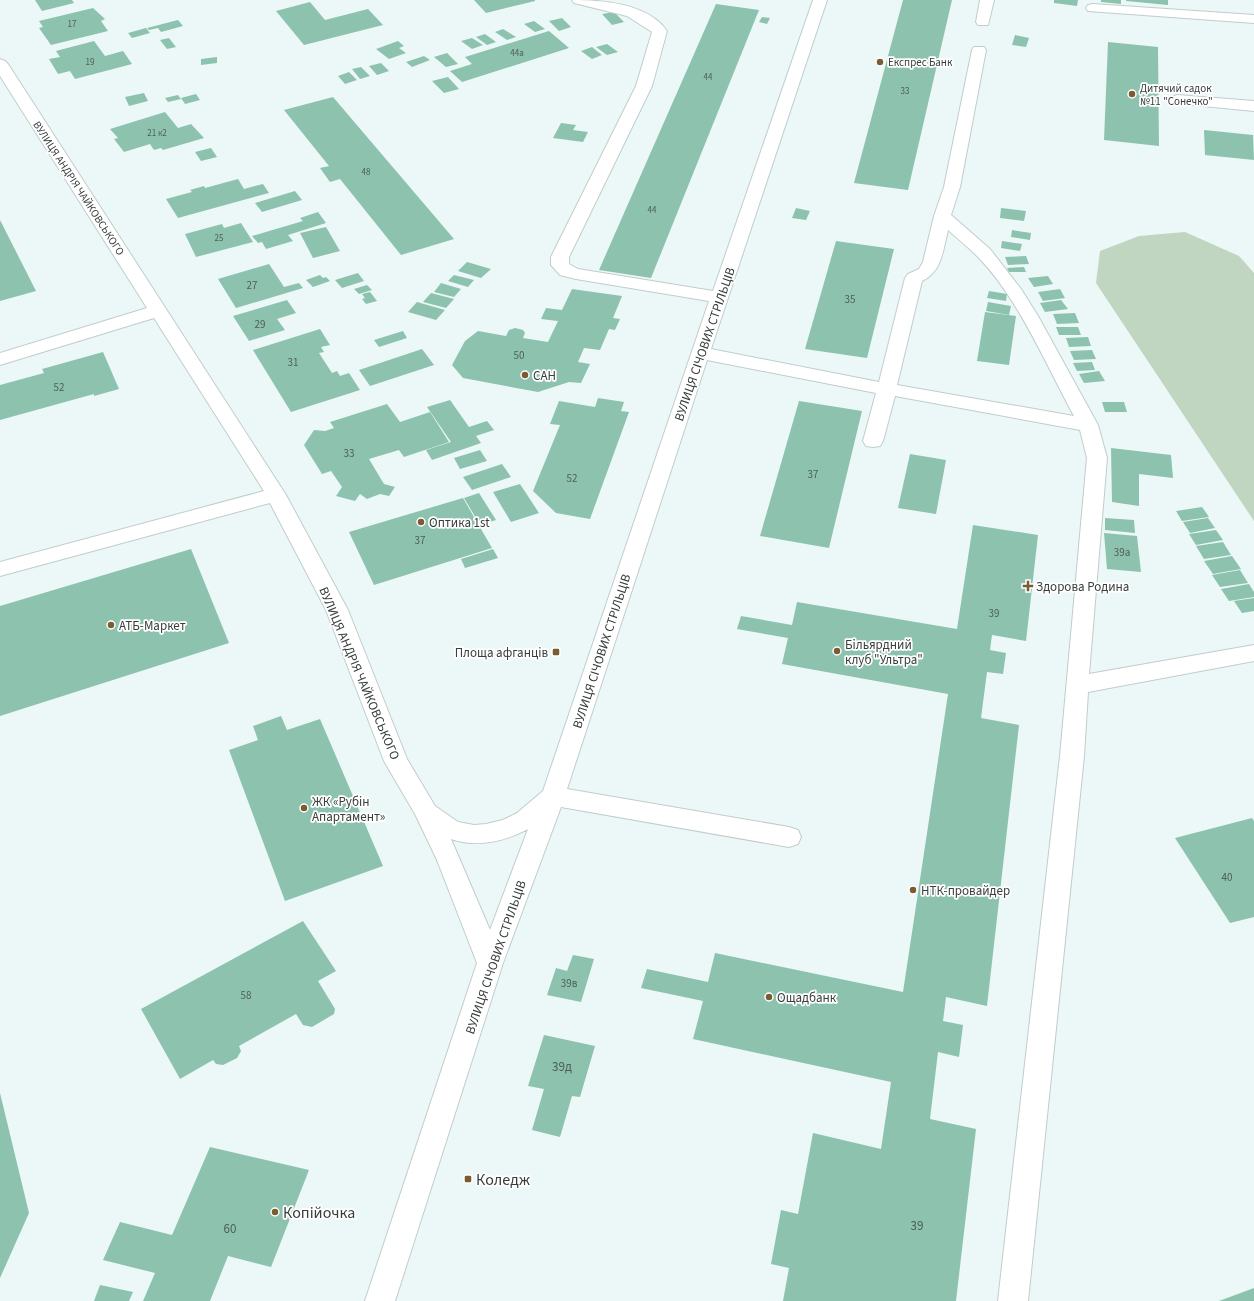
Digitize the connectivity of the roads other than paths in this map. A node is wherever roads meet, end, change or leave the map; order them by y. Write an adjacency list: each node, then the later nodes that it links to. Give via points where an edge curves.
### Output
1 (579, 0): 12 (street, via 627,10 650,21 660,31 644,86 560,257 560,265 566,271 576,274)
2 (820, 0): 12 (street, ВУЛИЦЯ СІЧОВИХ СТРІЛЬЦІВ)
3 (987, 0): 6 (street)
4 (1093, 8): 5 (street)
5 (1254, 20)
6 (983, 22)
7 (979, 50): 11 (street, via 952,187)
8 (0, 64): 13 (street, ВУЛИЦЯ АНДРІЯ ЧАЙКОВСЬКОГО)
9 (1177, 100): 10 (street)
10 (1254, 106)
11 (942, 216): 16 (street, via 929,269 914,278); 17 (street, via 984,254 1012,289 1030,316)
12 (720, 297): 14 (street, ВУЛИЦЯ СІЧОВИХ СТРІЛЬЦІВ)
13 (158, 311): 15 (street); 19 (street, ВУЛИЦЯ АНДРІЯ ЧАЙКОВСЬКОГО)
14 (700, 353): 16 (street); 23 (street, ВУЛИЦЯ СІЧОВИХ СТРІЛЬЦІВ)
15 (0, 359)
16 (887, 389): 17 (street); 18 (street)
17 (1088, 425): 22 (street, via 1097,458)
18 (873, 441)
19 (276, 494): 20 (street); 24 (street, ВУЛИЦЯ АНДРІЯ ЧАЙКОВСЬКОГО, via 337,610 396,761)
20 (0, 569)
21 (1254, 653): 22 (street)
22 (1077, 686): 28 (street, via 1072,756)
23 (553, 796): 24 (street, ВУЛИЦЯ АНДРІЯ ЧАЙКОВСЬКОГО, via 526,820 506,828 467,836 439,824); 25 (street); 26 (street, ВУЛИЦЯ СІЧОВИХ СТРІЛЬЦІВ)
24 (424, 810): 26 (street, ВУЛИЦЯ АНДРІЯ ЧАЙКОВСЬКОГО, via 449,860)
25 (789, 837)
26 (490, 963): 27 (street, ВУЛИЦЯ СІЧОВИХ СТРІЛЬЦІВ)
27 (380, 1301)
28 (1013, 1301)

